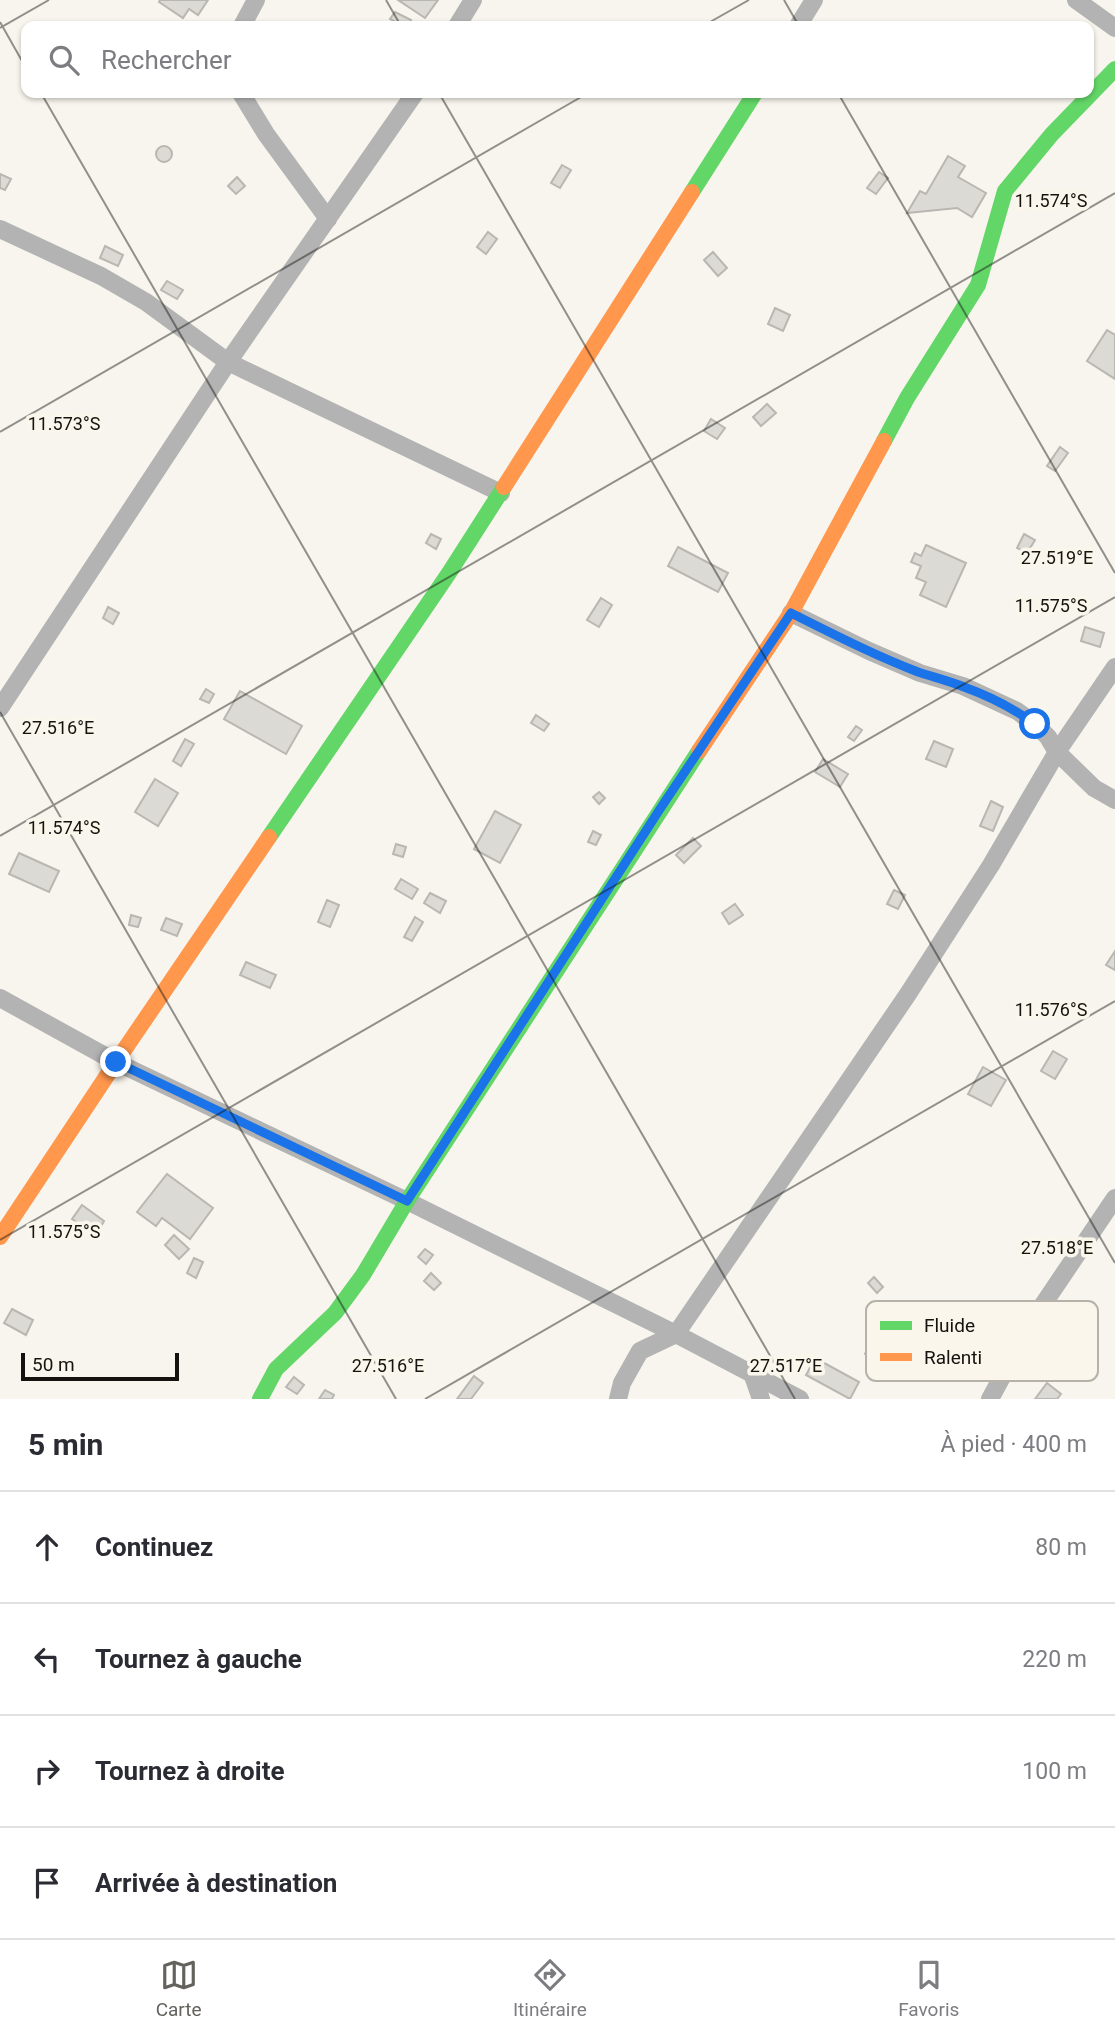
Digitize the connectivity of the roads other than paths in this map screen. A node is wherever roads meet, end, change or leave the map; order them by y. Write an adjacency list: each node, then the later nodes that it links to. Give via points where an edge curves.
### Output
1 (256, 0): 5 (street)
2 (473, 0): 6 (street)
3 (814, 0): 7 (street)
4 (1076, 0): 8 (street)
5 (245, 21)
6 (460, 21)
7 (801, 21)
8 (1115, 28)
9 (1115, 69): 10 (street)
10 (1094, 91)
11 (244, 98): 15 (street)
12 (412, 98): 15 (street)
13 (752, 98): 18 (street)
14 (1087, 98): 19 (street, via 1005,191 978,285 907,398)
15 (328, 219): 17 (street)
16 (0, 229): 17 (street, via 146,302)
17 (228, 362): 18 (street); 21 (street)
18 (501, 493): 25 (street)
19 (791, 613): 22 (street, via 869,651 1017,711 1048,737); 27 (street)
20 (1115, 667): 22 (street)
21 (0, 708)
22 (1057, 752): 23 (street, via 1094,788); 30 (street, via 992,865 908,994)
23 (1115, 800)
24 (0, 998): 25 (street)
25 (116, 1062): 27 (street); 28 (street)
26 (1115, 1198): 29 (street)
27 (407, 1201): 30 (street); 33 (street, via 335,1313 276,1369)
28 (0, 1237)
29 (1045, 1301)
30 (676, 1334): 31 (street); 34 (street, via 640,1351)
31 (753, 1376): 35 (street); 36 (street)
32 (1000, 1381): 37 (street)
33 (260, 1399)
34 (618, 1399)
35 (761, 1399)
36 (800, 1399)
37 (990, 1399)

